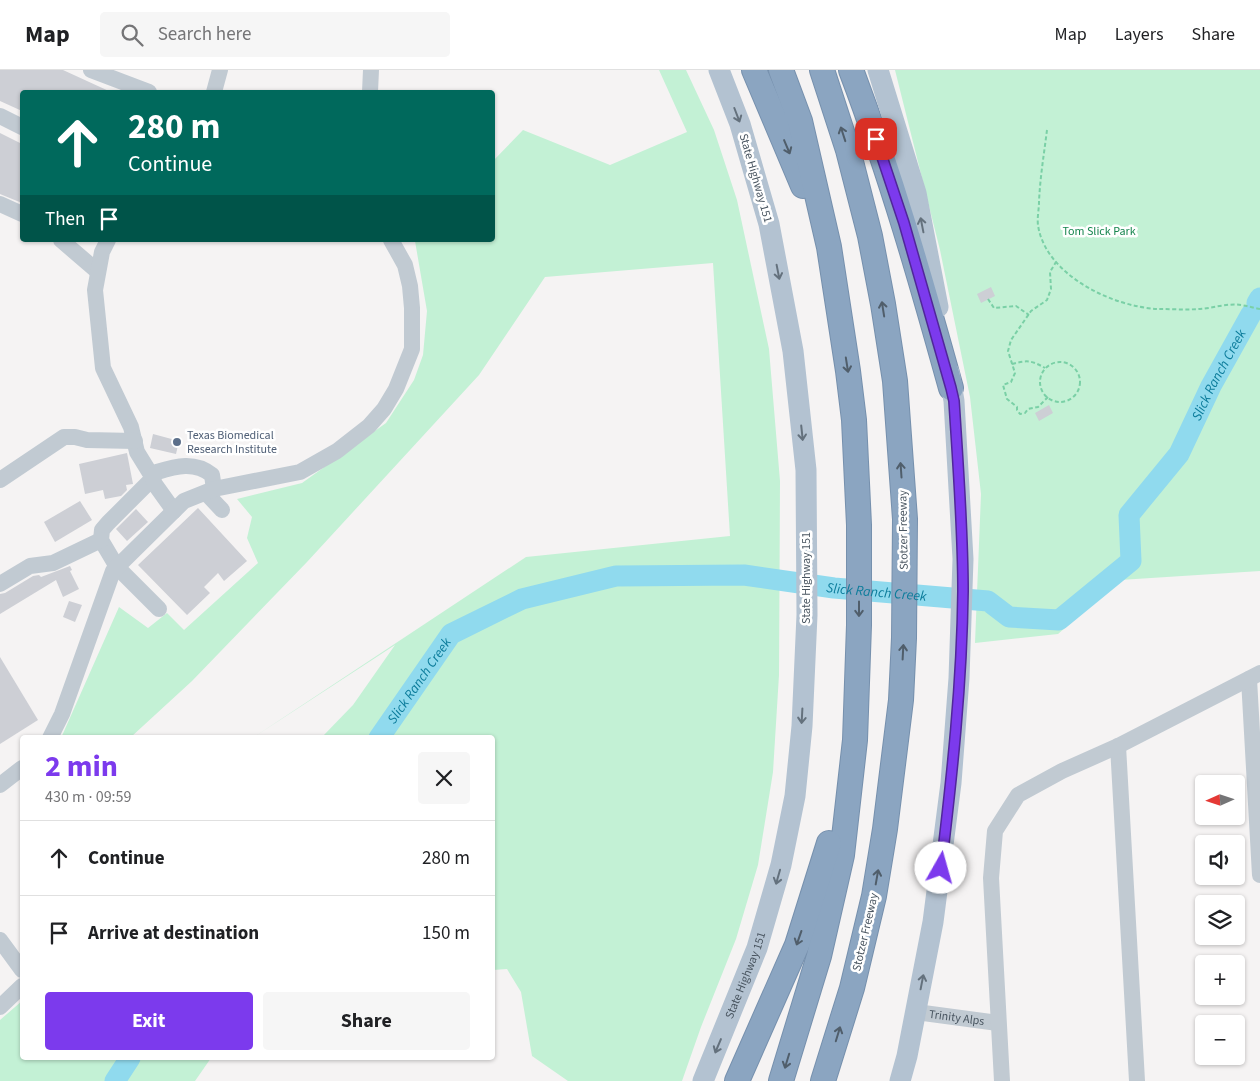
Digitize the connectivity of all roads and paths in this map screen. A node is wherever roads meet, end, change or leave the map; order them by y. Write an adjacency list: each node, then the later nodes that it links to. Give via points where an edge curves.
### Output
1 (91, 70): 10 (street)
2 (220, 70): 11 (street)
3 (371, 70): 12 (street)
4 (720, 70): 54 (main road, State Highway 151, one-way to 54, via 740,124 769,224 794,351 806,470 807,615 795,796 781,865 757,948)
5 (754, 70): 21 (highway, one-way to 21)
6 (780, 70): 21 (highway, via 800,121)
7 (822, 70): 57 (highway, Stotzer Freeway, one-way to 7, via 852,988 886,830 901,700 905,519 895,382 883,304 848,150)
8 (851, 70): 29 (highway, via 901,214)
9 (878, 70): 29 (main road, one-way to 9, via 916,193)
10 (144, 90)
11 (215, 90)
12 (370, 90)
13 (0, 116): 14 (street)
14 (20, 126)
15 (1046, 130): 22 (path, via 1038,224 1046,248)
16 (0, 204): 17 (street)
17 (20, 213)
18 (63, 242): 23 (street)
19 (107, 242): 23 (street)
20 (392, 242): 34 (street, via 405,266 410,286 412,350 384,409 369,426 336,451 300,472)
21 (829, 247): 43 (highway, one-way to 43, via 854,420 859,525)
22 (1056, 262): 25 (path, via 1088,287 1126,305 1198,309 1240,305); 26 (path, via 1050,272 1051,289 1047,300)
23 (97, 271): 31 (street, via 95,290 103,368)
24 (988, 299): 26 (path, via 994,308 1016,306)
25 (1260, 309)
26 (1029, 314): 27 (path, via 1011,340 1008,350)
27 (1012, 364): 28 (path, via 1034,362); 30 (path, via 1014,378 1003,385 1007,399 1020,414 1038,407)
28 (1045, 369): 30 (path, via 1040,383); 30 (path, via 1053,363 1066,363 1076,370 1080,382 1076,394 1070,399 1058,402)
29 (951, 388): 52 (main road, one-way to 29, via 941,868 959,678 963,593 961,516)
30 (1048, 397)
31 (135, 442): 32 (street, via 137,452); 33 (street, via 64,437)
32 (154, 478): 34 (street, via 157,472 175,466 204,468 212,475); 36 (street, via 154,484); 37 (street, via 102,530)
33 (0, 480)
34 (210, 491): 35 (street); 36 (street, via 184,501)
35 (222, 510)
36 (174, 511): 38 (street)
37 (101, 540): 38 (street); 39 (street, via 53,563 30,566)
38 (117, 567): 40 (street); 42 (street)
39 (0, 584)
40 (159, 609)
41 (1254, 676): 44 (street); 47 (street)
42 (52, 735)
43 (855, 740): 55 (highway, one-way to 55, via 826,856 797,945); 56 (highway, one-way to 56, via 842,855 818,956)
44 (1118, 746): 53 (street, via 1018,795 995,831 991,878); 60 (street)
45 (20, 770): 46 (street)
46 (0, 785)
47 (1260, 875)
48 (0, 940): 49 (street)
49 (20, 967)
50 (20, 988): 51 (street)
51 (0, 1007)
52 (916, 1012): 53 (street, Trinity Alps); 58 (main road)
53 (998, 1023): 59 (street)
54 (703, 1081)
55 (737, 1081)
56 (781, 1081)
57 (823, 1081)
58 (900, 1081)
59 (1002, 1081)
60 (1137, 1081)

